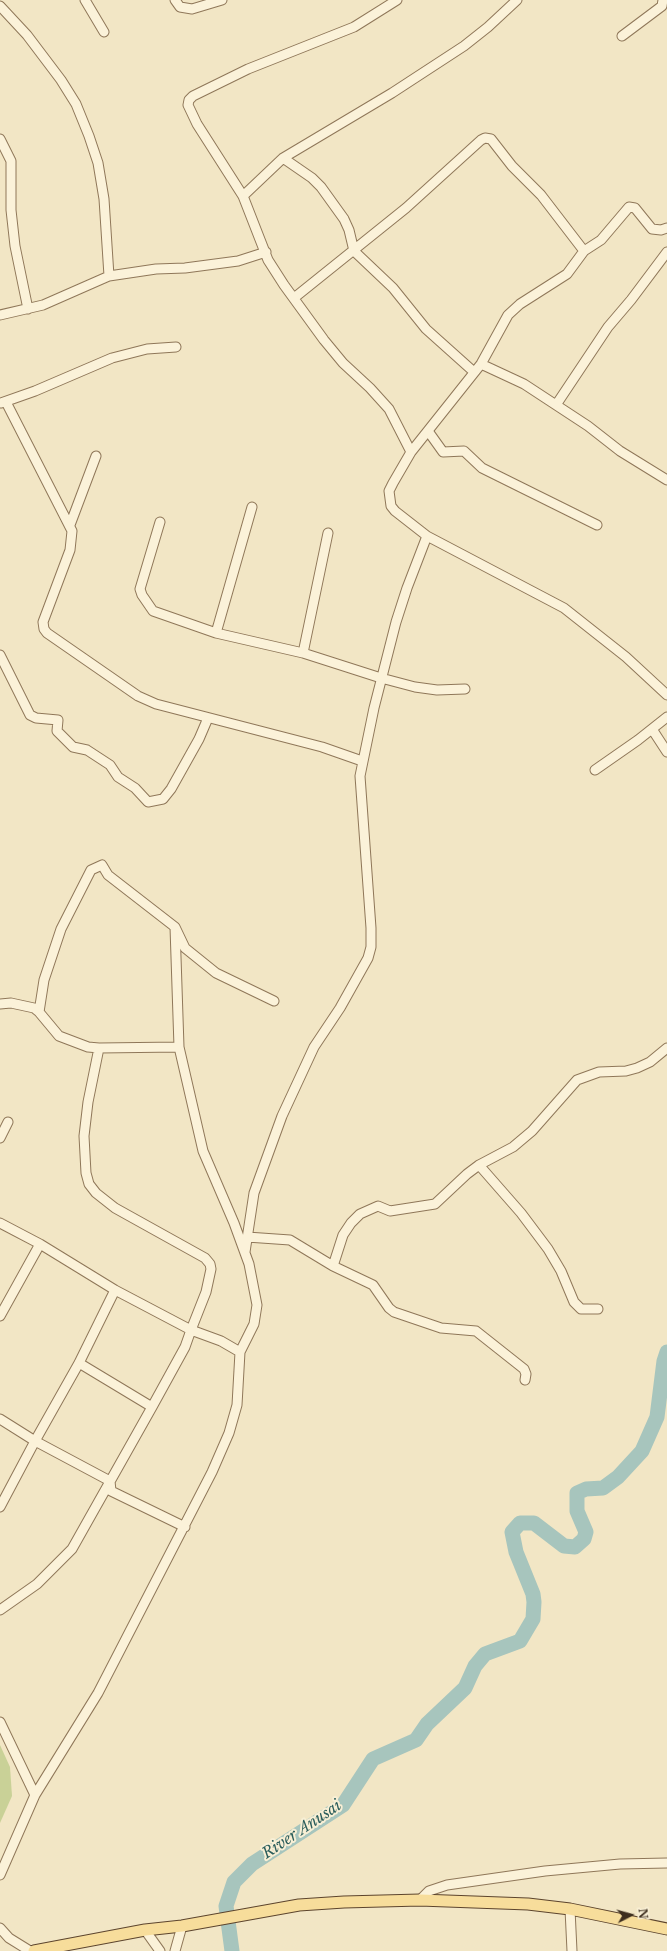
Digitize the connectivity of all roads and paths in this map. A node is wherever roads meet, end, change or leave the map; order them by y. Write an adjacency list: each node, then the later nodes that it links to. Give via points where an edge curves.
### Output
1 (85, 0): 8 (street)
2 (175, 0): 3 (street, via 180,8 192,9)
3 (222, 0)
4 (397, 0): 12 (street, via 354,27 248,69 189,100 189,110)
5 (517, 0): 11 (street, via 464,46 385,98)
6 (665, 1): 9 (street)
7 (0, 6): 18 (street, via 27,35 61,80 76,104 90,136 98,162 104,199)
8 (104, 32)
9 (622, 36)
10 (0, 139): 20 (street, via 11,161 11,210 15,246)
11 (283, 158): 12 (street); 14 (street, via 321,187 344,219)
12 (243, 196): 16 (street)
13 (667, 228): 15 (street, via 652,229 635,208 629,207 601,240)
14 (354, 251): 15 (street, via 481,140 488,138 541,195); 19 (street); 24 (street, via 393,288 426,329)
15 (584, 251): 23 (street, via 566,274 520,304 508,315)
16 (266, 252): 18 (street, via 238,261); 19 (street)
17 (667, 252): 26 (street, via 608,327)
18 (109, 276): 20 (street)
19 (294, 298): 28 (street, via 343,363 389,409)
20 (28, 309): 21 (street)
21 (0, 315)
22 (176, 347): 25 (street, via 147,349 112,358)
23 (481, 364): 24 (street); 26 (street, via 524,384)
24 (474, 372): 27 (street)
25 (3, 403): 33 (street)
26 (556, 406): 30 (street)
27 (428, 431): 28 (street); 34 (street, via 443,452 464,451 482,468)
28 (411, 452): 36 (street, via 393,483 389,492 390,499 395,511)
29 (96, 456): 33 (street)
30 (667, 480)
31 (252, 507): 37 (street)
32 (160, 522): 37 (street, via 140,589 142,595 153,611)
33 (70, 525): 44 (street, via 70,550 43,622 44,629 138,696 156,704)
34 (597, 525)
35 (328, 534): 38 (street)
36 (427, 536): 40 (street, via 407,588); 42 (street, via 564,608 626,657)
37 (216, 633): 38 (street)
38 (303, 653): 40 (street)
39 (0, 655): 44 (street, via 32,717 58,720 57,731 73,747 86,750 110,765 118,777 135,788 148,802 160,801 170,789)
40 (381, 678): 41 (street, via 437,690); 47 (street)
41 (465, 689)
42 (667, 695)
43 (667, 717): 45 (street)
44 (208, 718): 47 (street)
45 (652, 729): 46 (street); 48 (street)
46 (667, 752)
47 (362, 761): 60 (street, via 360,785 371,948 359,975 314,1047 294,1088 254,1193)
48 (594, 770)
49 (175, 927): 50 (street, via 185,948 216,974); 52 (street, via 108,875 102,865 96,866 91,870 61,929 44,980); 53 (street)
50 (274, 1001)
51 (0, 1004): 52 (street, via 26,1006)
52 (39, 1012): 54 (street, via 59,1036 88,1047)
53 (179, 1046): 54 (street); 62 (street, via 203,1151)
54 (100, 1048): 67 (street, via 88,1102 84,1136 89,1184 115,1208 205,1258 210,1264 206,1292)
55 (667, 1048): 58 (street, via 650,1062 637,1068 599,1072 577,1080 532,1131 513,1147)
56 (8, 1122): 57 (street)
57 (0, 1138)
58 (479, 1165): 63 (street, via 435,1204 390,1211 378,1206 360,1214 343,1235); 65 (street, via 517,1207 548,1249 574,1302 581,1309)
59 (0, 1223): 61 (street)
60 (247, 1237): 62 (street); 63 (street, via 290,1240)
61 (40, 1244): 64 (street); 66 (street)
62 (245, 1253): 68 (street, via 258,1305 254,1324)
63 (333, 1266): 70 (street, via 373,1285 394,1312 441,1328 476,1331 524,1369)
64 (115, 1290): 67 (street); 69 (street)
65 (598, 1309)
66 (0, 1316)
67 (191, 1330): 68 (street, via 221,1341); 71 (street, via 185,1347)
68 (240, 1352): 76 (street, via 237,1405 229,1433)
69 (78, 1363): 71 (street); 73 (street)
70 (525, 1380)
71 (152, 1407): 74 (street)
72 (0, 1419): 73 (street)
73 (35, 1441): 74 (street); 75 (street)
74 (110, 1481): 76 (street, via 112,1491); 77 (street, via 72,1549 37,1584)
75 (0, 1508)
76 (185, 1527): 79 (street, via 98,1693)
77 (0, 1610)
78 (0, 1722): 79 (street)
79 (35, 1795): 81 (street)
80 (667, 1863): 82 (street, via 552,1870 477,1880 447,1885 429,1892)
81 (0, 1875)
82 (420, 1900): 83 (main road, via 528,1904); 84 (main road, via 299,1905)
83 (570, 1909): 86 (main road); 92 (street)
84 (182, 1926): 87 (main road); 91 (street)
85 (0, 1928): 88 (street, via 9,1938)
86 (667, 1929)
87 (145, 1930): 89 (main road); 90 (street)
88 (30, 1951)
89 (34, 1951)
90 (160, 1951)
91 (174, 1951)
92 (572, 1951)

